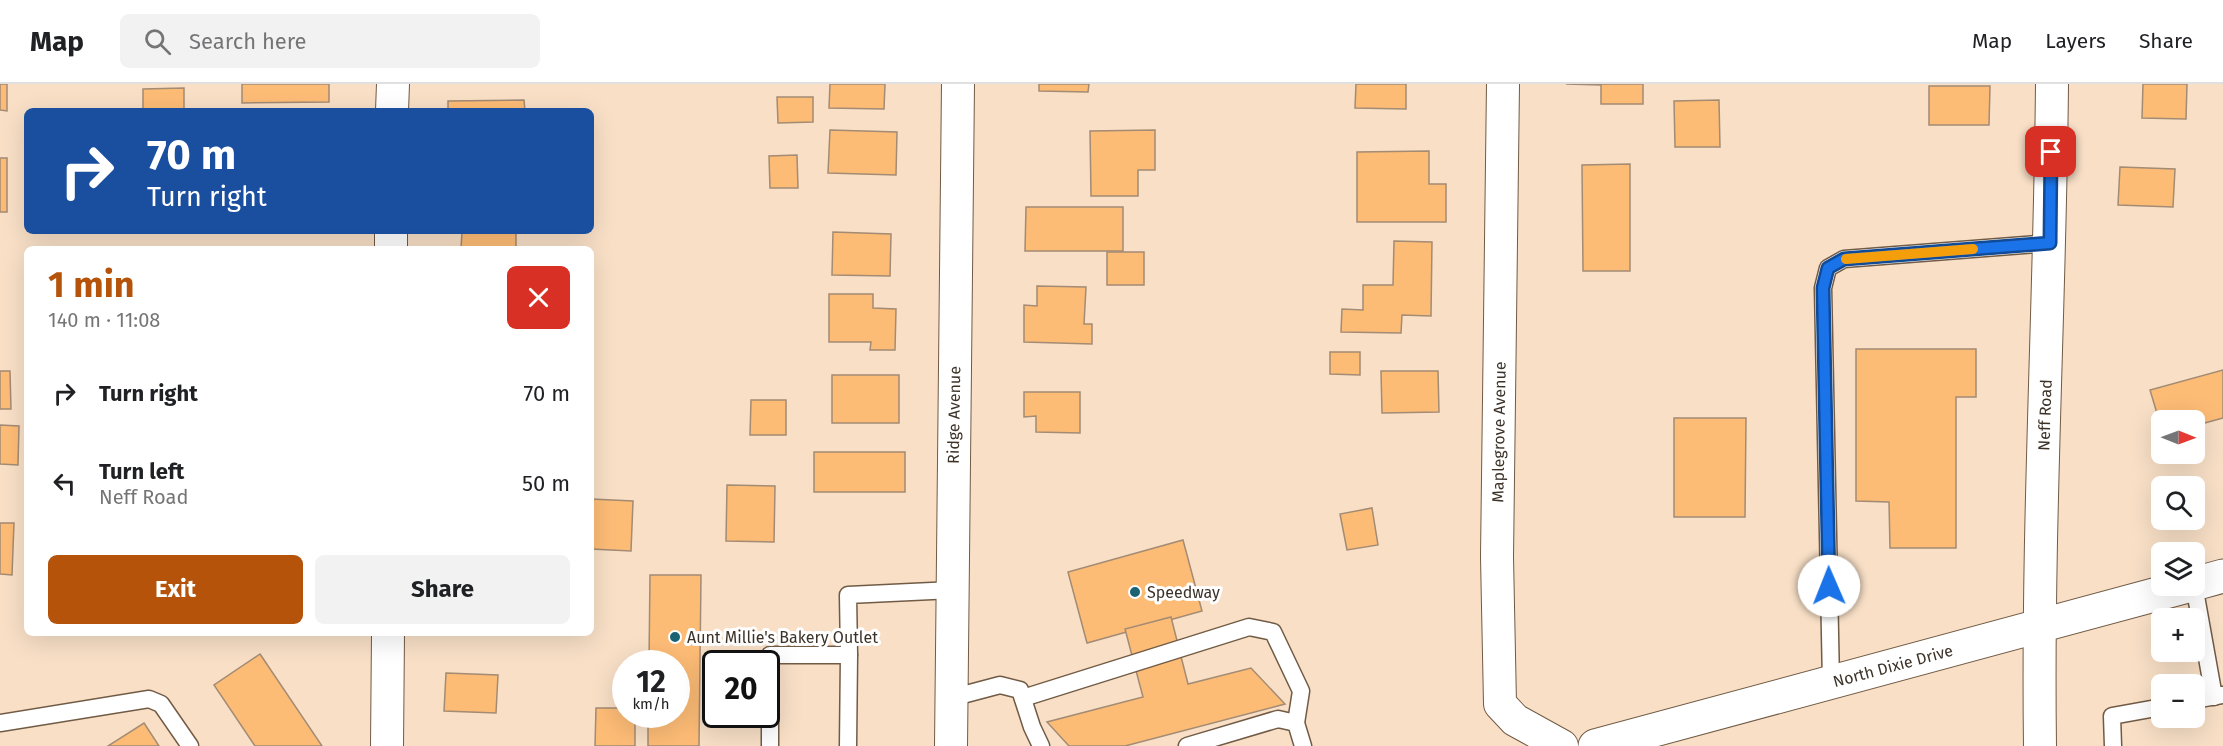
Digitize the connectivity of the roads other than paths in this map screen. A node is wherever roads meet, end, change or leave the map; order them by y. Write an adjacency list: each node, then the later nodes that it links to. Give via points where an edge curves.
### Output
1 (393, 84): 5 (street)
2 (958, 84): 9 (street, Ridge Avenue)
3 (1503, 84): 30 (street, Maplegrove Avenue, via 1497,557 1500,704 1515,720)
4 (2052, 84): 6 (street, Neff Road)
5 (392, 108)
6 (2050, 243): 12 (street, Neff Road); 15 (lane, via 1844,259 1828,268 1823,288)
7 (2223, 576): 8 (main road, North Dixie Drive)
8 (2205, 581)
9 (953, 590): 14 (lane, via 848,595); 17 (street, Ridge Avenue)
10 (2152, 596): 12 (main road, North Dixie Drive)
11 (2195, 596): 16 (lane)
12 (2039, 626): 15 (main road, North Dixie Drive); 32 (street, Neff Road)
13 (388, 636): 23 (street)
14 (849, 655): 24 (lane, via 770,655); 25 (lane)
15 (1831, 683): 31 (main road, North Dixie Drive)
16 (2218, 696)
17 (951, 698): 18 (lane, via 1000,685 1020,690); 26 (street, Ridge Avenue)
18 (1023, 698): 21 (lane, via 1249,627 1273,632 1301,691); 27 (lane)
19 (2151, 709): 33 (lane, via 2112,716)
20 (0, 723): 22 (lane, via 149,699 161,704)
21 (1296, 723): 28 (lane, via 1278,719); 29 (lane)
22 (190, 746)
23 (387, 746)
24 (770, 746)
25 (848, 746)
26 (951, 746)
27 (1041, 746)
28 (1187, 746)
29 (1303, 746)
30 (1562, 746)
31 (1595, 746)
32 (2040, 746)
33 (2113, 746)

